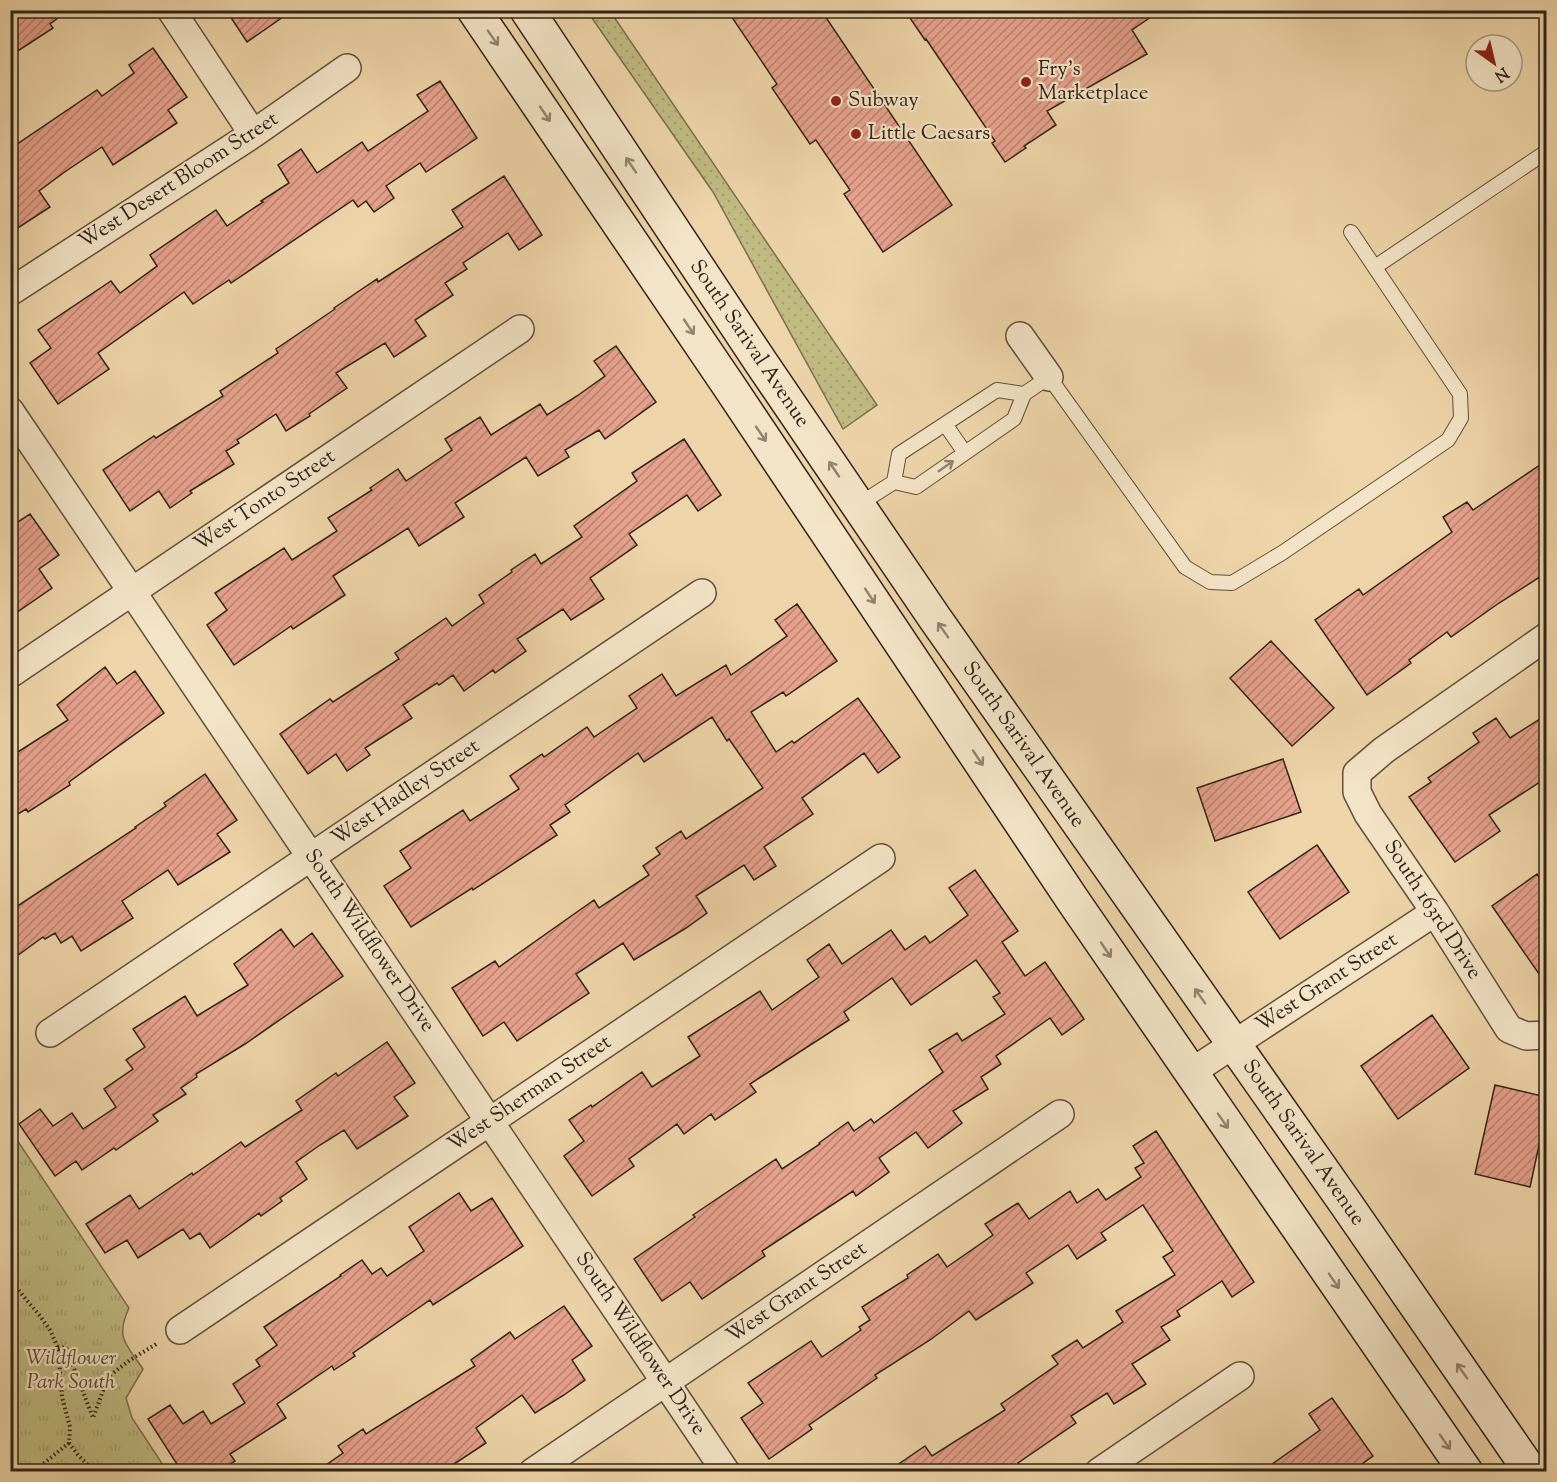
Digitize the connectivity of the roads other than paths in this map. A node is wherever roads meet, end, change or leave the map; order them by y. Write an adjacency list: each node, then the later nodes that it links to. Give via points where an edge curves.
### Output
1 (171, 10): 7 (street)
2 (474, 10): 5 (main road, South Sarival Avenue, one-way to 5)
3 (527, 10): 4 (main road, South Sarival Avenue)
4 (548, 41): 5 (main road); 14 (main road, South Sarival Avenue, one-way to 4)
5 (512, 66): 16 (main road, South Sarival Avenue, one-way to 16)
6 (347, 68): 7 (street, West Desert Bloom Street)
7 (253, 134): 11 (street, West Desert Bloom Street)
8 (1546, 152): 10 (lane)
9 (1350, 232): 10 (lane)
10 (1375, 267): 15 (lane, via 1460,394 1461,418 1448,440 1232,583 1210,582 1185,567)
11 (10, 292)
12 (520, 329): 23 (street, West Tonto Street)
13 (1020, 336): 15 (street)
14 (762, 364): 16 (main road); 22 (main road, South Sarival Avenue, one-way to 14)
15 (1049, 377): 17 (lane)
16 (729, 386): 33 (main road, South Sarival Avenue, one-way to 33)
17 (1024, 394): 19 (lane, via 997,390); 20 (lane, via 1014,419)
18 (10, 411): 23 (street, South Wildflower Drive)
19 (945, 424): 20 (lane); 21 (lane, via 899,454)
20 (966, 453): 21 (lane, one-way to 20, via 916,487)
21 (894, 483): 22 (lane)
22 (858, 505): 32 (main road, South Sarival Avenue, one-way to 22)
23 (132, 591): 26 (street, West Tonto Street); 27 (street, South Wildflower Drive)
24 (702, 593): 27 (street, West Hadley Street)
25 (1546, 637): 29 (street, South 163rd Drive, via 1357,773 1356,792 1368,814)
26 (10, 674)
27 (312, 856): 30 (street, West Hadley Street); 35 (street, South Wildflower Drive)
28 (881, 858): 35 (street, West Sherman Street)
29 (1435, 912): 31 (street, South 163rd Drive, via 1509,1029); 32 (street, West Grant Street)
30 (50, 1033)
31 (1536, 1036)
32 (1233, 1044): 33 (street, West Grant Street); 43 (main road, South Sarival Avenue, one-way to 32)
33 (1190, 1073): 42 (main road, South Sarival Avenue, one-way to 42)
34 (1060, 1114): 38 (street, West Grant Street)
35 (491, 1121): 36 (street, West Sherman Street); 38 (street, South Wildflower Drive)
36 (180, 1330)
37 (1240, 1376): 41 (street)
38 (665, 1381): 39 (street, West Grant Street); 40 (street, South Wildflower Drive)
39 (533, 1472)
40 (726, 1472)
41 (1099, 1472)
42 (1466, 1472)
43 (1531, 1472)

